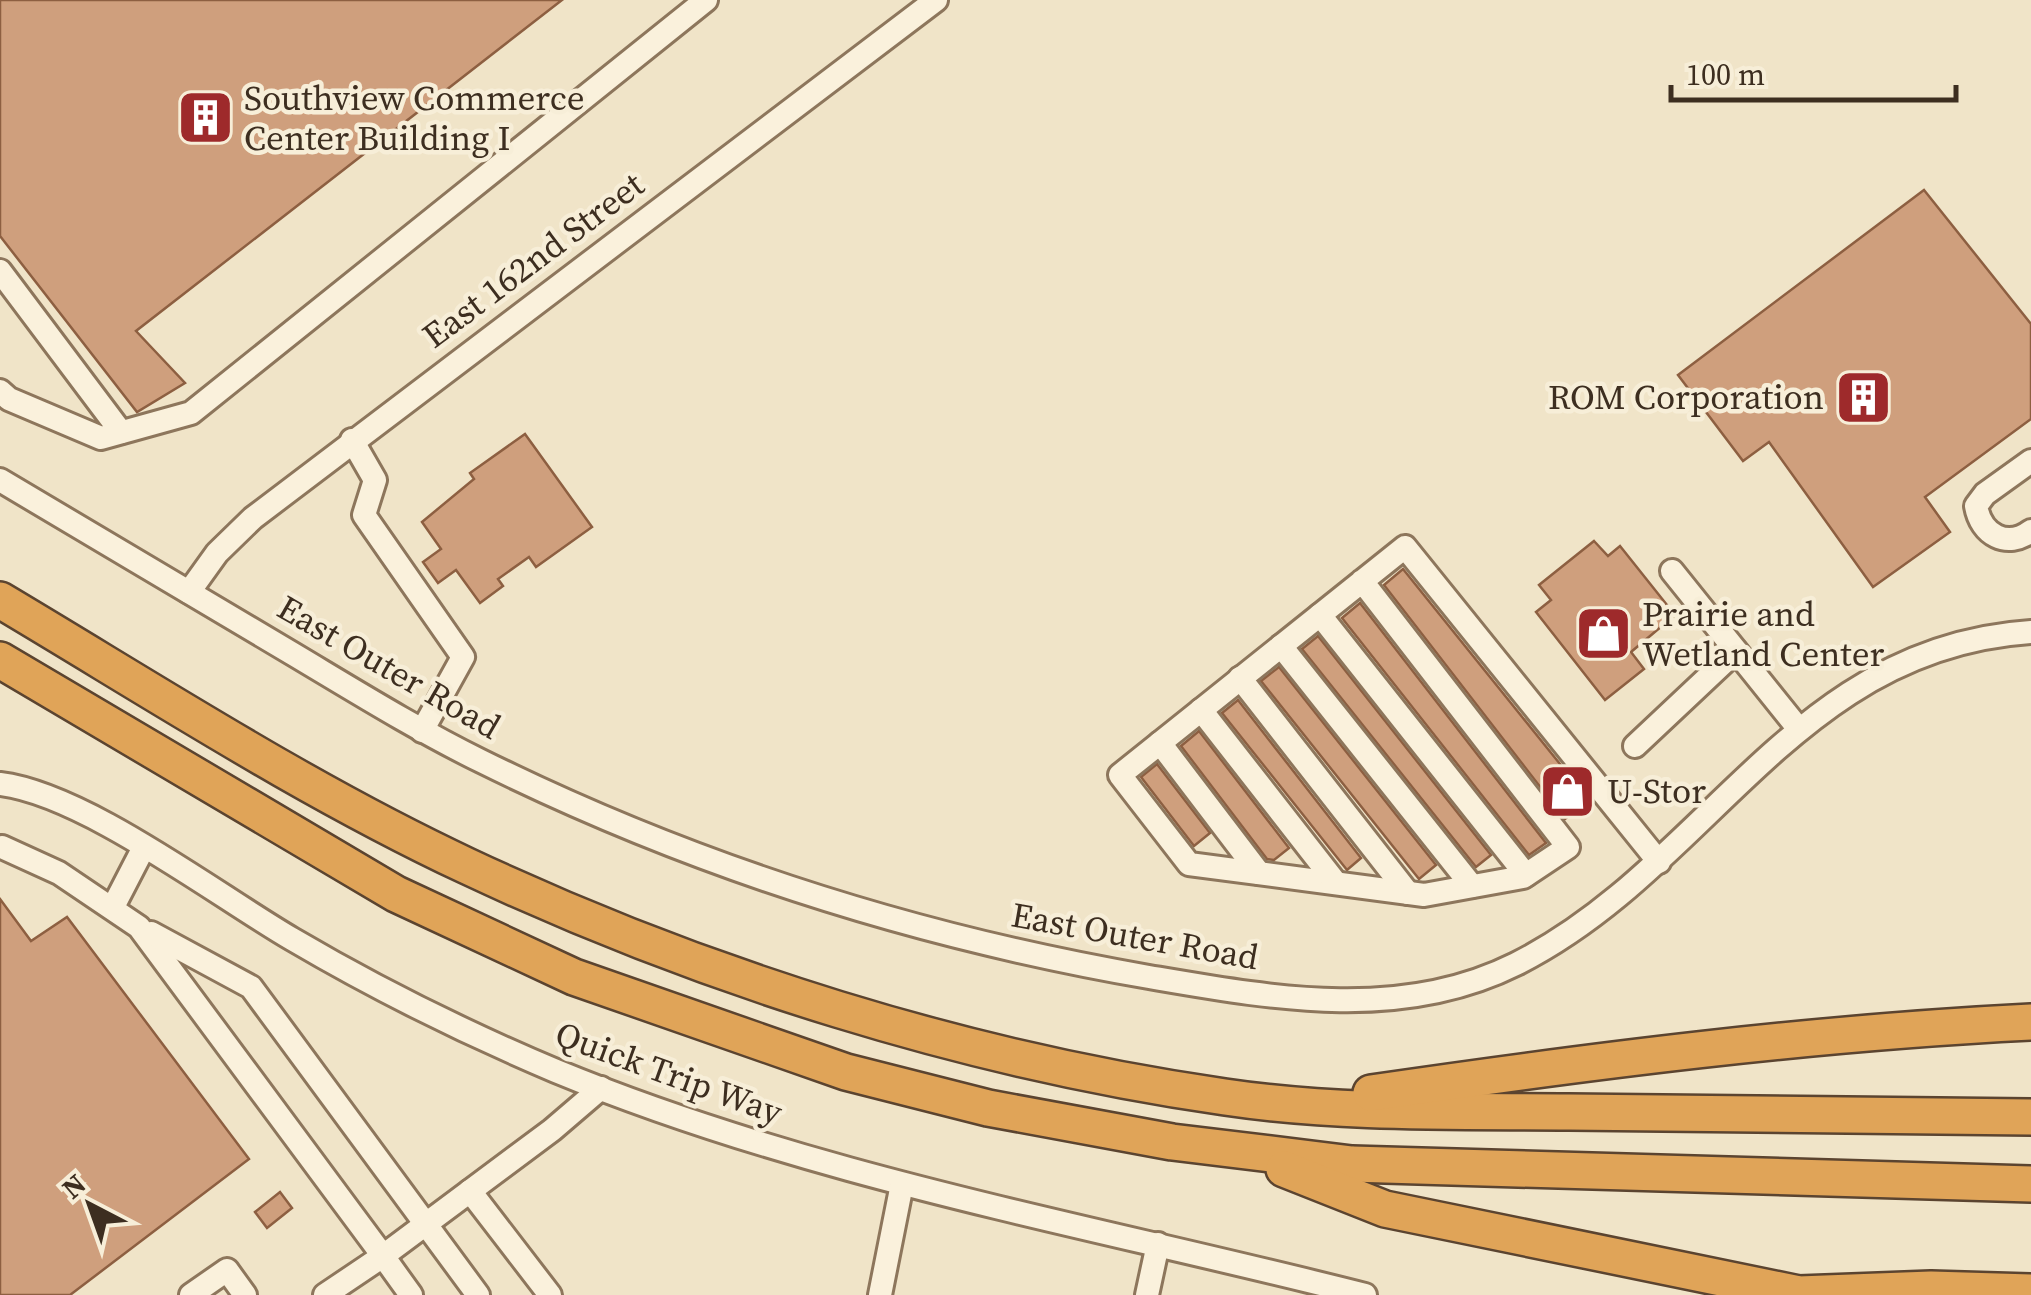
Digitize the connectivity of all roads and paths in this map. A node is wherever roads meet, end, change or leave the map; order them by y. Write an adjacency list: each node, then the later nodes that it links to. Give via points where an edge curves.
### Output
1 (706, 0): 5 (street, via 191,413)
2 (936, 0): 6 (street, East 162nd Street)
3 (0, 271): 5 (street)
4 (0, 391): 5 (street, via 101,438)
5 (121, 432)
6 (352, 440): 12 (street, East 162nd Street, via 234,534); 22 (street, via 375,480 364,515 463,657)
7 (2031, 460): 9 (street, via 1976,506 1984,528 1996,537 2021,538)
8 (0, 480): 12 (street, East Outer Road)
9 (2031, 531)
10 (1672, 571): 17 (street)
11 (1362, 581): 14 (street); 28 (street, via 1405,547); 30 (street, via 1568,847)
12 (189, 592): 22 (street, East Outer Road)
13 (0, 600): 38 (highway, via 290,772 466,866 702,964 859,1016 1058,1064)
14 (1320, 615): 16 (street); 30 (street)
15 (2031, 632): 21 (street, East Outer Road, via 1910,662 1860,685)
16 (1281, 646): 19 (street); 32 (street)
17 (1736, 651): 21 (street); 24 (street)
18 (0, 660): 40 (highway, via 396,894 574,978 846,1072 988,1108)
19 (1240, 678): 20 (street); 33 (street)
20 (1201, 710): 23 (street); 31 (street)
21 (1798, 728): 28 (street, East Outer Road)
22 (422, 730): 28 (street, East Outer Road, via 639,832 912,926 1049,959 1334,1003 1454,990 1514,965 1576,930)
23 (1160, 743): 29 (street); 29 (street, via 1120,775 1189,864)
24 (1635, 746)
25 (0, 784): 27 (street, Quick Trip Way, via 74,807)
26 (2, 848): 34 (street)
27 (143, 849): 34 (street); 37 (street, Quick Trip Way, via 374,985)
28 (1659, 862)
29 (1259, 873): 31 (street)
30 (1526, 875): 32 (street)
31 (1336, 884): 33 (street)
32 (1472, 886): 33 (street)
33 (1408, 893)
34 (113, 907): 35 (street)
35 (139, 927): 44 (street, via 251,987); 46 (street)
36 (2031, 1022): 38 (highway, via 1903,1028 1613,1058)
37 (601, 1088): 41 (street, Quick Trip Way, via 783,1152); 43 (street)
38 (1296, 1104): 39 (highway)
39 (2031, 1117)
40 (1236, 1150): 42 (highway, via 1352,1164); 47 (highway, via 1385,1209 1798,1294)
41 (902, 1184): 45 (street, Quick Trip Way); 54 (street)
42 (2031, 1184)
43 (470, 1191): 44 (street); 53 (street)
44 (424, 1224): 46 (street); 52 (street)
45 (1158, 1244): 55 (street); 56 (street, Quick Trip Way)
46 (383, 1256): 50 (street); 51 (street)
47 (2031, 1292)
48 (191, 1295): 49 (street, via 227,1270)
49 (245, 1295)
50 (325, 1295)
51 (411, 1295)
52 (478, 1295)
53 (550, 1295)
54 (880, 1295)
55 (1147, 1295)
56 (1365, 1295)

